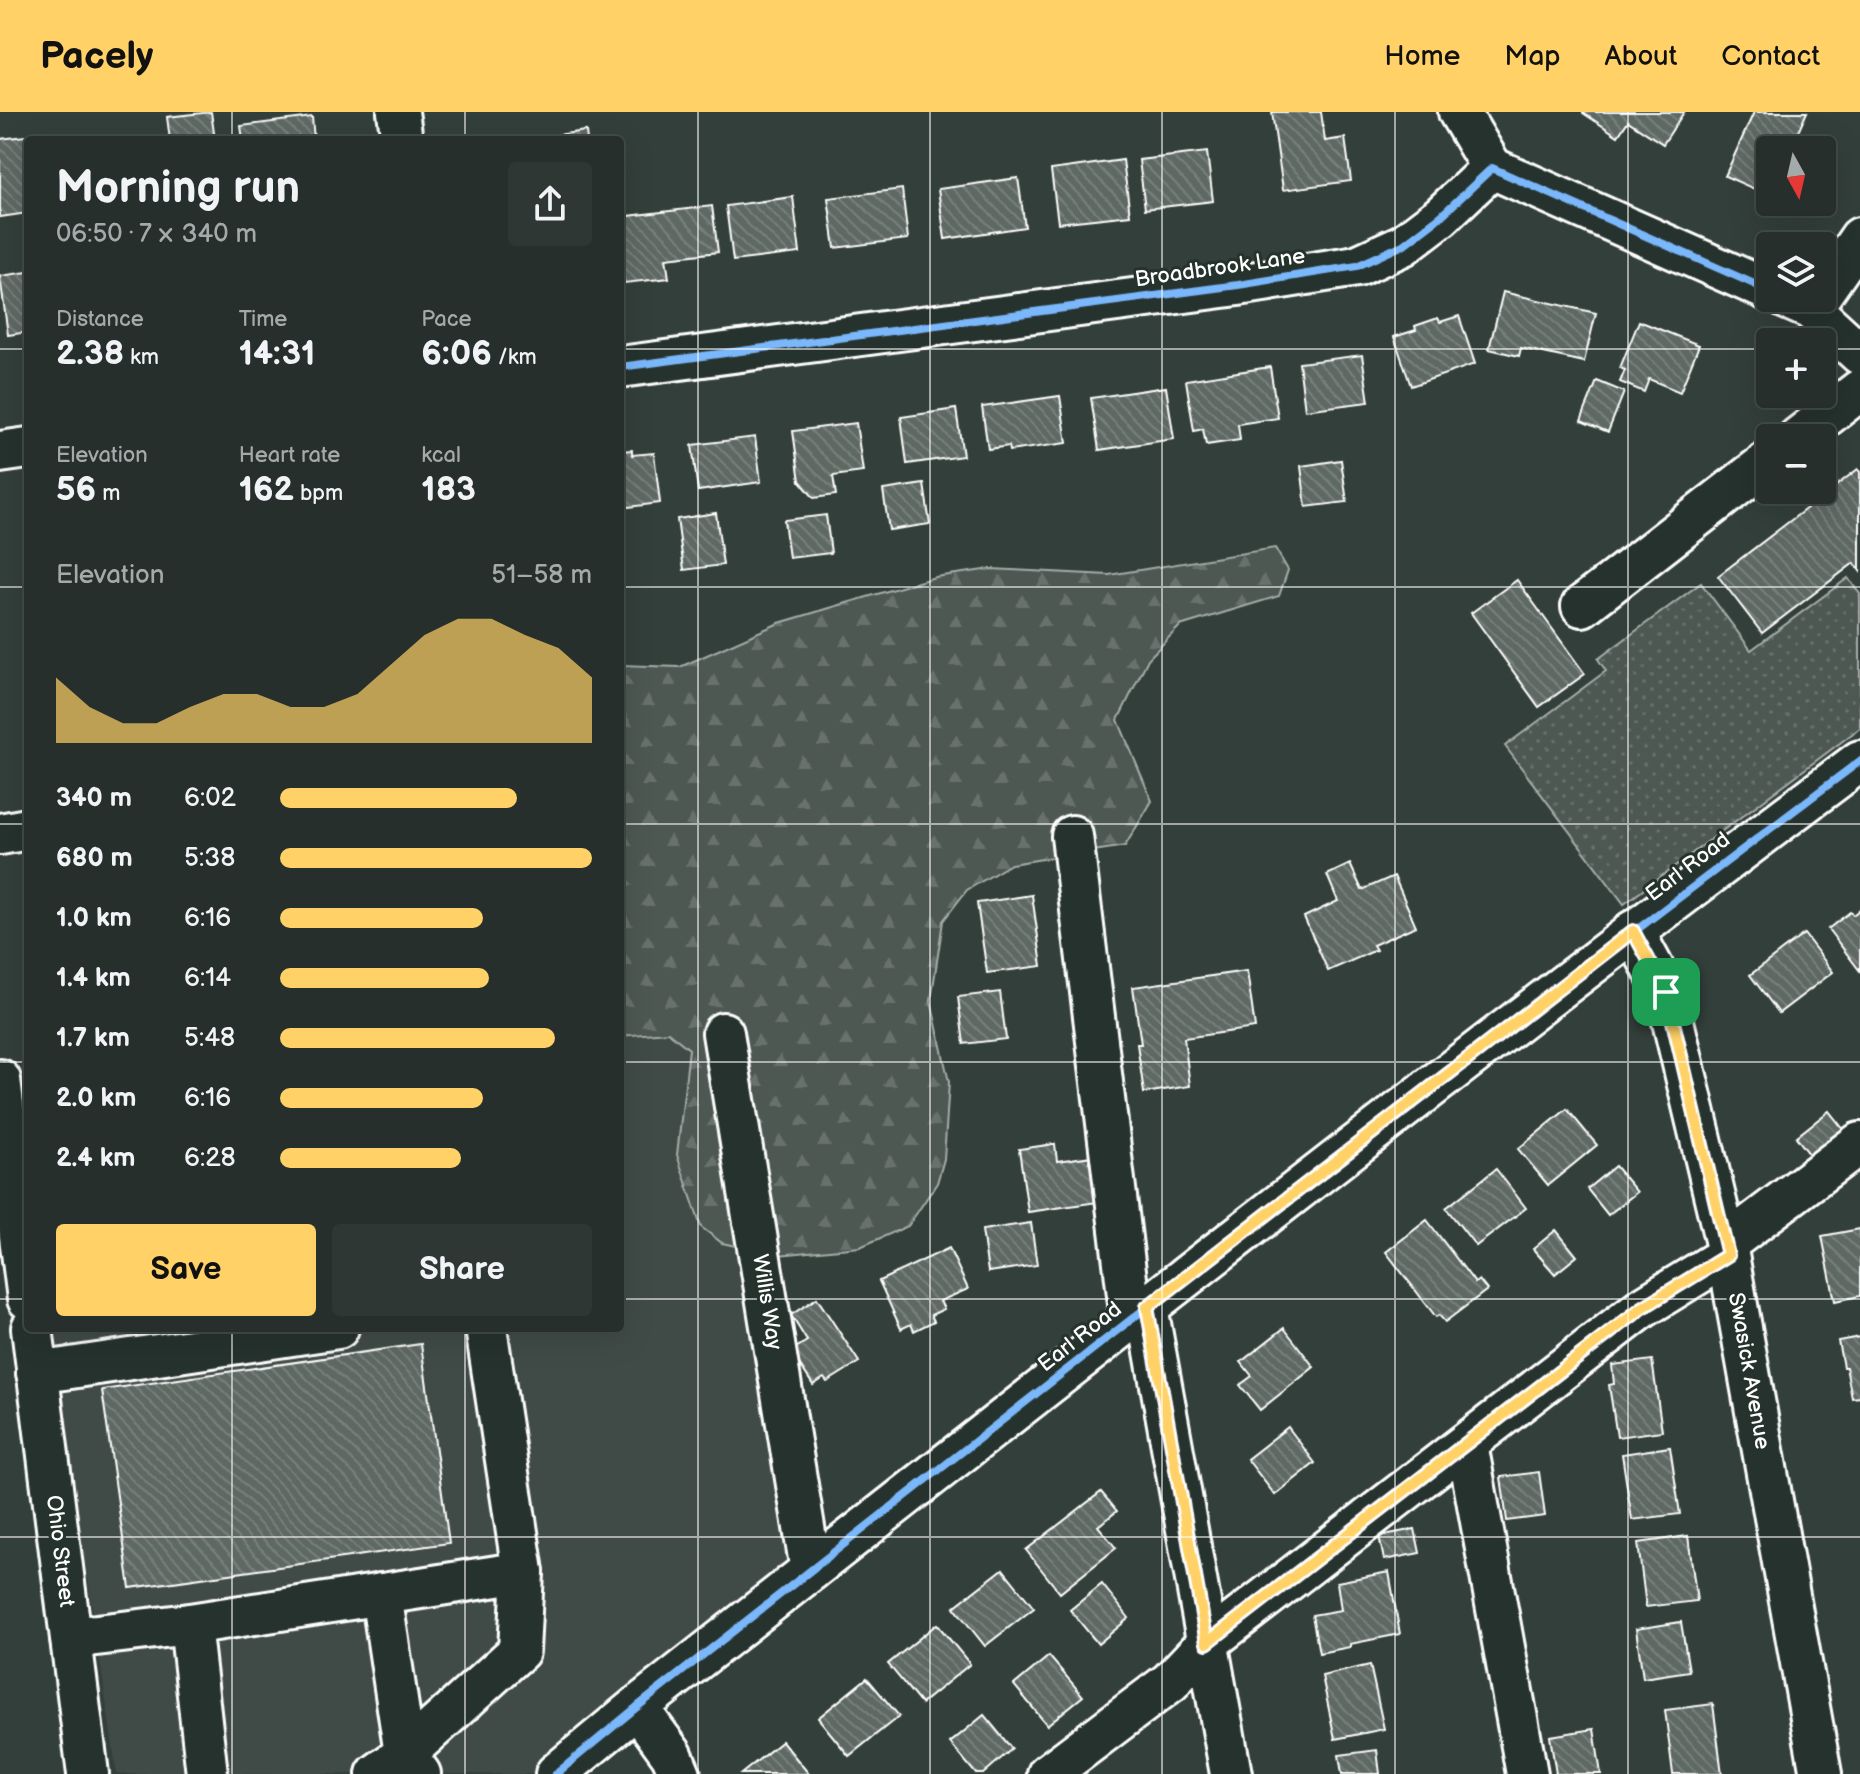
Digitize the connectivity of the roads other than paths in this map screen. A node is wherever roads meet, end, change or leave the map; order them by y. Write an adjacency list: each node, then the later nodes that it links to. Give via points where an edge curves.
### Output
1 (398, 112): 3 (street)
2 (1459, 112): 4 (street)
3 (401, 136)
4 (1492, 168): 7 (street); 10 (street, Broadbrook Lane, via 1403,245 1357,266)
5 (1860, 238): 6 (street)
6 (1836, 267)
7 (1756, 285)
8 (1821, 312): 9 (street)
9 (1860, 354)
10 (624, 366)
11 (1860, 390): 12 (street)
12 (1816, 424)
13 (24, 449): 14 (street)
14 (0, 452)
15 (1756, 471): 16 (street)
16 (1582, 606)
17 (1860, 761): 21 (street, Earl Road)
18 (24, 830): 19 (street)
19 (0, 834)
20 (1072, 836): 27 (street)
21 (1633, 931): 25 (street, Swasick Avenue, via 1666,992); 27 (street, Earl Road)
22 (723, 1033): 33 (street, Willis Way)
23 (0, 1080): 26 (street)
24 (1860, 1143): 25 (street)
25 (1727, 1249): 32 (street); 48 (street, Swasick Avenue)
26 (24, 1268)
27 (1139, 1314): 33 (street, Earl Road); 38 (street)
28 (32, 1332): 31 (street, Ohio Street)
29 (311, 1332): 31 (street)
30 (487, 1332): 34 (street)
31 (37, 1373): 37 (street, Ohio Street)
32 (1467, 1444): 38 (street); 47 (street)
33 (811, 1570): 39 (street, Earl Road)
34 (523, 1572): 35 (street); 40 (street, via 519,1651)
35 (381, 1594): 36 (street); 40 (street)
36 (190, 1624): 37 (street); 42 (street)
37 (71, 1638): 41 (street, Ohio Street)
38 (1207, 1643): 45 (street, via 1170,1682); 46 (street)
39 (637, 1707): 43 (street, Earl Road); 44 (street)
40 (401, 1767)
41 (88, 1774)
42 (207, 1774)
43 (556, 1774)
44 (680, 1774)
45 (1048, 1774)
46 (1231, 1774)
47 (1527, 1774)
48 (1821, 1774)

